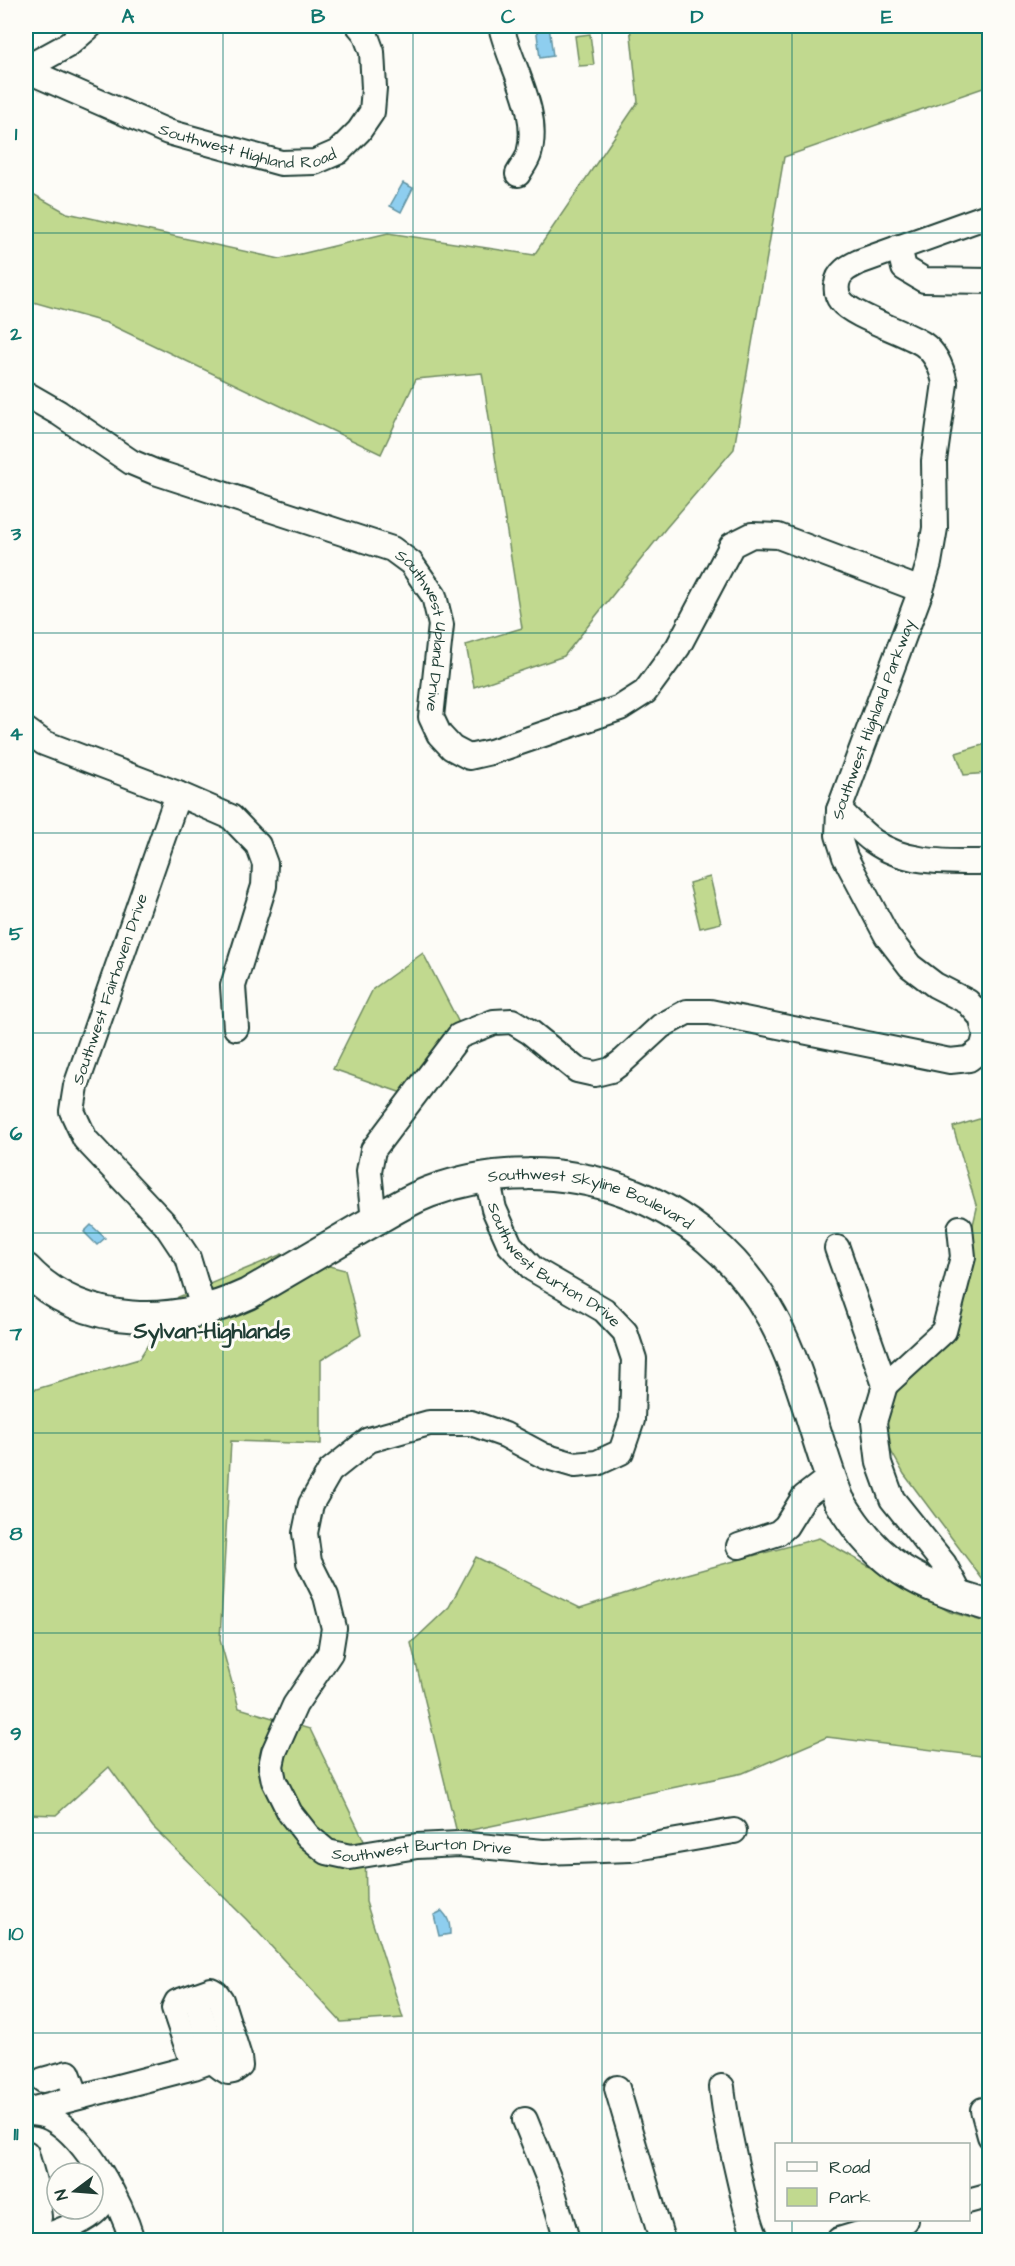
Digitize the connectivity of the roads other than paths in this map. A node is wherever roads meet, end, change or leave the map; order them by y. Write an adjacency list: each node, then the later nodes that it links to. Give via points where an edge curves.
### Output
1 (90, 26): 4 (street, via 68,45)
2 (359, 26): 4 (street, Southwest Highland Road, via 372,52 372,112 338,152 315,162 281,163 168,132)
3 (501, 26): 5 (street, via 510,59 527,96 529,154)
4 (26, 69)
5 (518, 174)
6 (990, 215): 7 (street, Southwest Highland Parkway)
7 (899, 247): 8 (street, via 904,268 924,280); 10 (street, Southwest Highland Parkway, via 849,267 837,279 836,286 846,306 923,344 942,370 945,398 934,461 935,528)
8 (990, 281)
9 (26, 394): 10 (street, Southwest Upland Drive, via 131,462 392,549 411,563 434,596 441,625 432,717 439,734 470,757 620,708 645,692 678,647 732,545 752,535 778,536)
10 (921, 590): 13 (street, Southwest Highland Parkway)
11 (26, 730): 12 (street, via 44,743)
12 (178, 794): 15 (street, via 231,817 258,845 265,864 264,886 233,986); 21 (street, Southwest Fairhaven Drive, via 76,1086 72,1112 85,1139 166,1226 188,1258)
13 (839, 810): 14 (street, via 873,841 893,852 941,862); 17 (street, Southwest Highland Parkway, via 838,835 845,857 886,936 910,966 968,1002 981,1017 986,1035 982,1049 969,1059 950,1062 710,1012 687,1012 661,1026 611,1070 595,1074 577,1070 512,1021 494,1022 459,1036 373,1150 369,1171)
14 (990, 862)
15 (236, 1028)
16 (487, 1177): 17 (main road, Southwest Skyline Boulevard, via 413,1198); 23 (main road, Southwest Skyline Boulevard, via 542,1175 604,1183 656,1204 709,1238 749,1281 772,1318 791,1359); 26 (street, Southwest Burton Drive, via 494,1209 510,1245 533,1269 604,1310 625,1332 634,1359 632,1420 621,1452 597,1463 575,1465 544,1456 505,1435 471,1423 429,1423 369,1440 330,1471 311,1504 305,1533 309,1562 326,1596 334,1628 330,1653 295,1705 278,1743 271,1766 274,1781 308,1836 327,1852 350,1857 459,1844 543,1852 631,1849)
17 (374, 1221): 21 (main road, Southwest Skyline Boulevard, via 248,1294)
18 (960, 1228): 22 (street, via 963,1257 944,1331)
19 (837, 1248): 22 (street)
20 (26, 1269): 21 (main road, Southwest Skyline Boulevard, via 48,1289 97,1311 159,1317)
21 (204, 1311)
22 (885, 1385): 25 (street, via 874,1422 879,1463 892,1499)
23 (830, 1477): 24 (street, via 804,1497 778,1533); 25 (main road, Southwest Skyline Boulevard, via 850,1518 881,1555 915,1580)
24 (739, 1546)
25 (976, 1602)
26 (734, 1831)
27 (195, 1995): 31 (street, via 205,2064)
28 (43, 2080): 31 (street, via 68,2073)
29 (722, 2087): 47 (street, via 734,2156)
30 (617, 2088): 46 (street)
31 (77, 2097): 33 (street)
32 (983, 2109): 35 (street)
33 (26, 2112): 37 (street, via 50,2117 62,2125)
34 (525, 2120): 45 (street, via 550,2182)
35 (990, 2136)
36 (26, 2153): 43 (street, via 39,2217)
37 (93, 2161)
38 (105, 2180): 44 (street)
39 (990, 2195): 40 (street)
40 (970, 2201)
41 (80, 2221): 43 (street)
42 (903, 2221): 48 (street)
43 (34, 2241)
44 (132, 2241)
45 (567, 2241)
46 (662, 2241)
47 (757, 2241)
48 (839, 2241)

